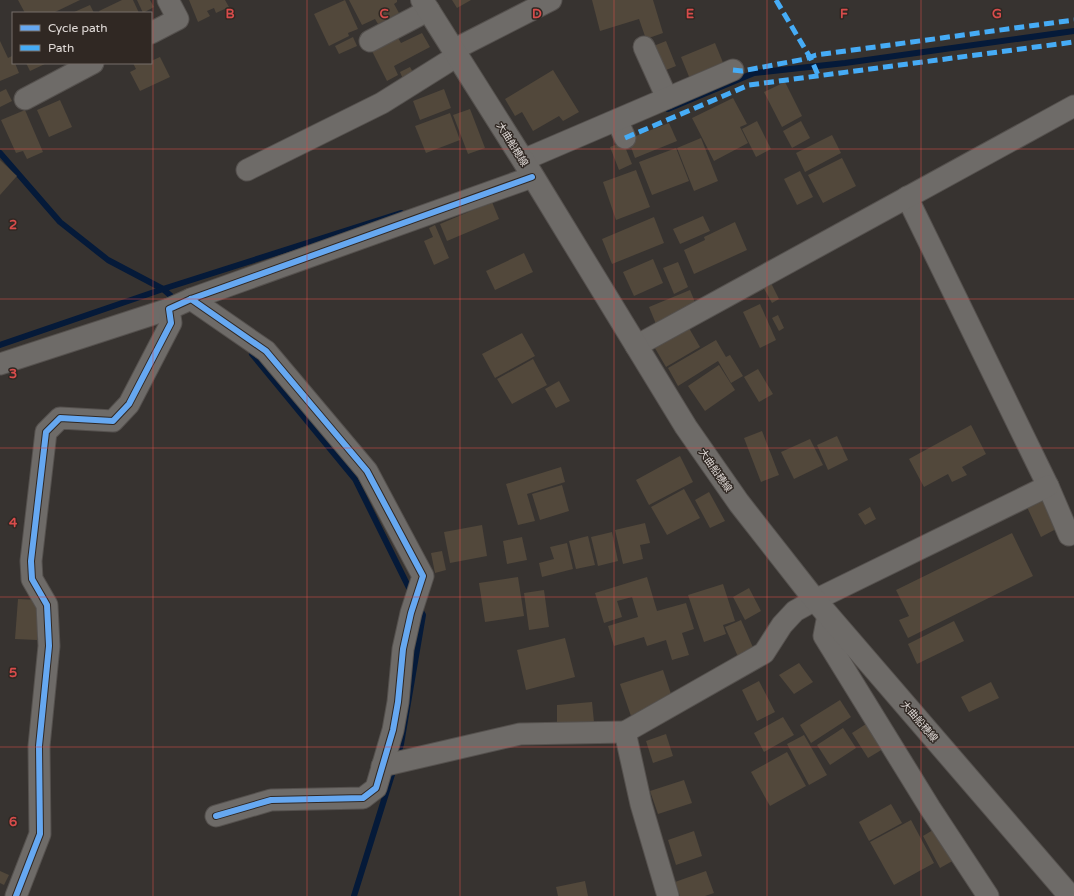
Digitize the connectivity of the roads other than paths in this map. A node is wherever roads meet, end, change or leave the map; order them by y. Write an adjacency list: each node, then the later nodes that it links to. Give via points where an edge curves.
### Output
1 (168, 0): 4 (street, via 178,19)
2 (551, 0): 7 (street)
3 (425, 5): 5 (street); 7 (main road, 大曲船穂線)
4 (152, 32)
5 (370, 42)
6 (644, 47): 10 (street)
7 (455, 53): 13 (main road, 大曲船穂線); 14 (street, via 382,103)
8 (91, 64): 11 (street)
9 (733, 70): 10 (street)
10 (667, 98): 13 (street, via 621,129)
11 (25, 99)
12 (1074, 106): 15 (street)
13 (528, 168): 16 (street); 18 (main road, 大曲船穂線)
14 (247, 170)
15 (907, 197): 18 (street); 20 (street)
16 (191, 299): 17 (street); 24 (street, via 266,351 367,471 423,576 411,612 403,649 393,730)
17 (169, 309): 19 (street); 26 (street, via 172,323 129,404 113,421 60,418 46,432 31,561 32,579 47,605 49,646 38,746 40,834)
18 (636, 346): 22 (main road, 大曲船穂線, via 686,427 739,503)
19 (0, 364)
20 (1048, 486): 21 (street); 22 (street)
21 (1069, 535)
22 (822, 608): 23 (street, via 795,612 782,625 764,654); 28 (street, via 824,636 930,808); 29 (main road, 大曲船穂線)
23 (625, 732): 24 (street, via 520,734); 27 (street)
24 (382, 766): 25 (street, via 376,788 363,798 271,800)
25 (216, 816)
26 (16, 896)
27 (665, 896)
28 (988, 896)
29 (1070, 896)

